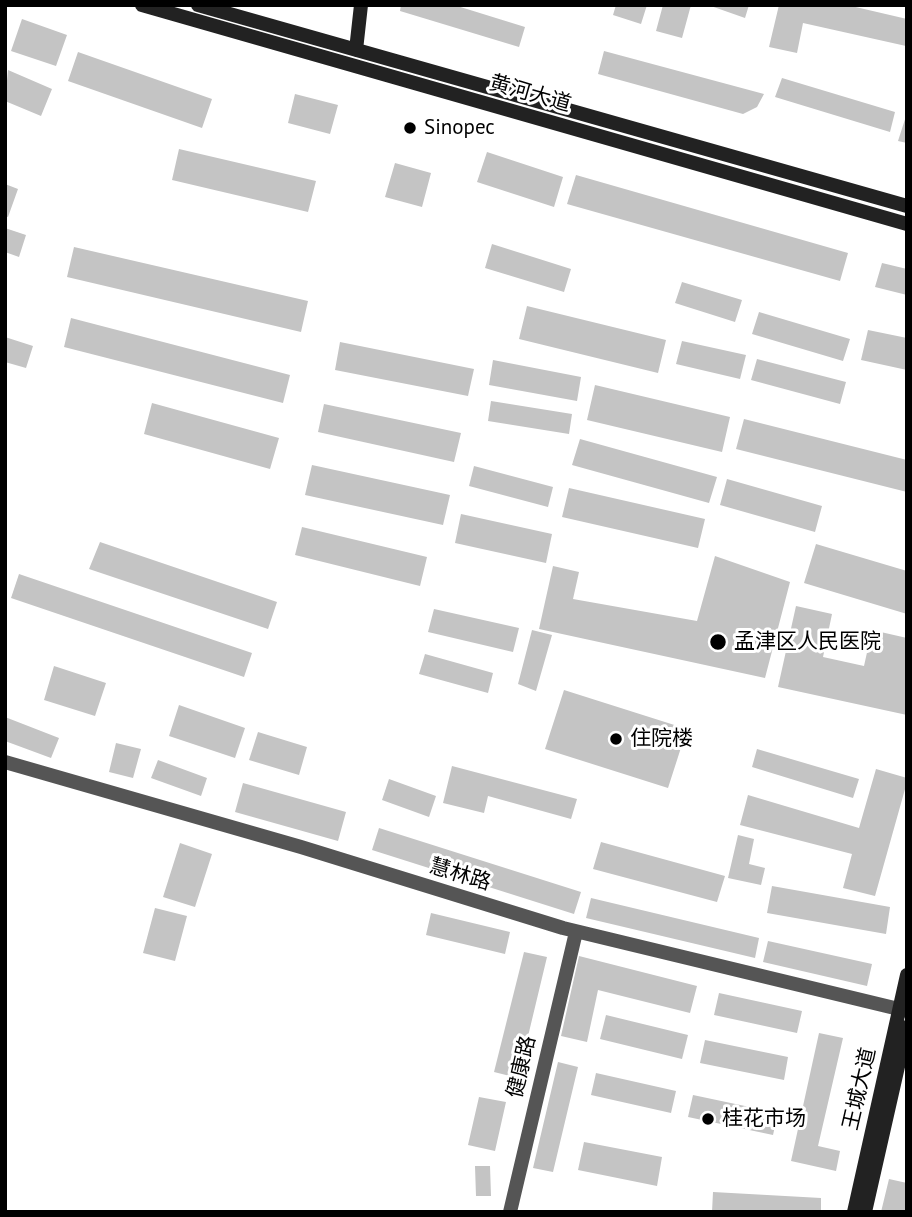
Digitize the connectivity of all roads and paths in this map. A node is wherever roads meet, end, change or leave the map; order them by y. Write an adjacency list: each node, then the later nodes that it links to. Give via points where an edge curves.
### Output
1 (142, 5): 6 (main road, 黄河大道)
2 (198, 5): 4 (main road, 黄河大道)
3 (361, 5): 4 (main road)
4 (356, 50): 5 (main road, 黄河大道)
5 (907, 206)
6 (907, 224)
7 (5, 762): 8 (street, 慧林路)
8 (576, 932): 10 (street, 慧林路); 12 (street, 健康路)
9 (907, 975): 10 (main road, 王城大道)
10 (903, 1010): 13 (main road, 王城大道)
11 (907, 1027): 14 (main road, 王城大道)
12 (510, 1212)
13 (854, 1212)
14 (865, 1212)

